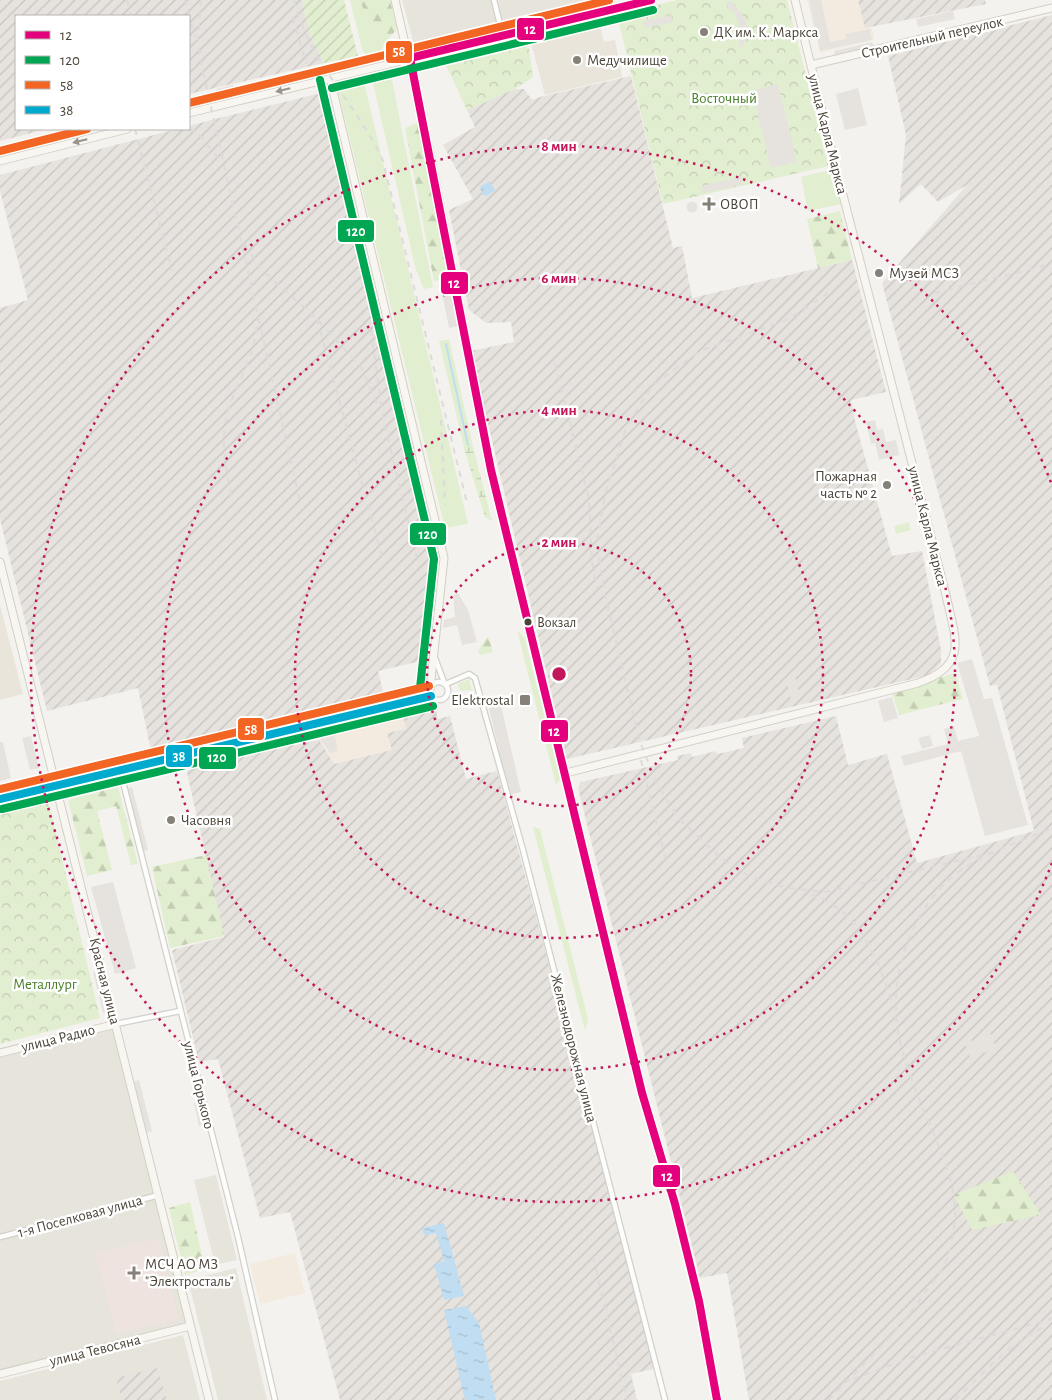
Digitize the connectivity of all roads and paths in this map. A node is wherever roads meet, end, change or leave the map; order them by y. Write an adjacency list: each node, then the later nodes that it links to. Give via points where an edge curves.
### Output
1 (395, 0): 8 (street)
2 (494, 0): 7 (street)
3 (650, 0): 5 (street)
4 (795, 0): 9 (street, улица Карла Маркса)
5 (632, 2): 7 (street)
6 (1052, 8): 9 (street, Строительный переулок)
7 (503, 37): 8 (street)
8 (410, 58): 10 (street); 19 (street, via 491,470)
9 (811, 65): 19 (street, улица Карла Маркса, via 946,595 955,652 946,670 918,683)
10 (330, 78): 11 (street, one-way to 11); 15 (street, via 444,558)
11 (190, 113)
12 (123, 130): 13 (street, one-way to 13)
13 (0, 161)
14 (0, 562): 20 (street, Красная улица)
15 (433, 653): 16 (street); 17 (street)
16 (445, 683): 17 (street, via 437,682); 17 (street, via 449,691 446,698 438,700); 31 (street, Железнодорожная улица, via 472,674 480,697 523,850)
17 (431, 692): 18 (street, via 149,759)
18 (120, 770): 20 (street); 22 (street, улица Горького)
19 (566, 773): 32 (street, via 642,1093 675,1204 699,1302)
20 (56, 785): 21 (street); 23 (street, Красная улица)
21 (0, 799)
22 (180, 1011): 23 (street); 30 (street, улица Горького, via 238,1237)
23 (116, 1024): 24 (street, улица Радио); 25 (street, Красная улица)
24 (0, 1053)
25 (159, 1195): 26 (street, 1-я Поселковая улица); 27 (street, Красная улица)
26 (0, 1237)
27 (190, 1326): 28 (street, улица Тевосяна); 29 (street, Красная улица)
28 (0, 1374)
29 (209, 1400)
30 (275, 1400)
31 (664, 1400)
32 (716, 1400)

